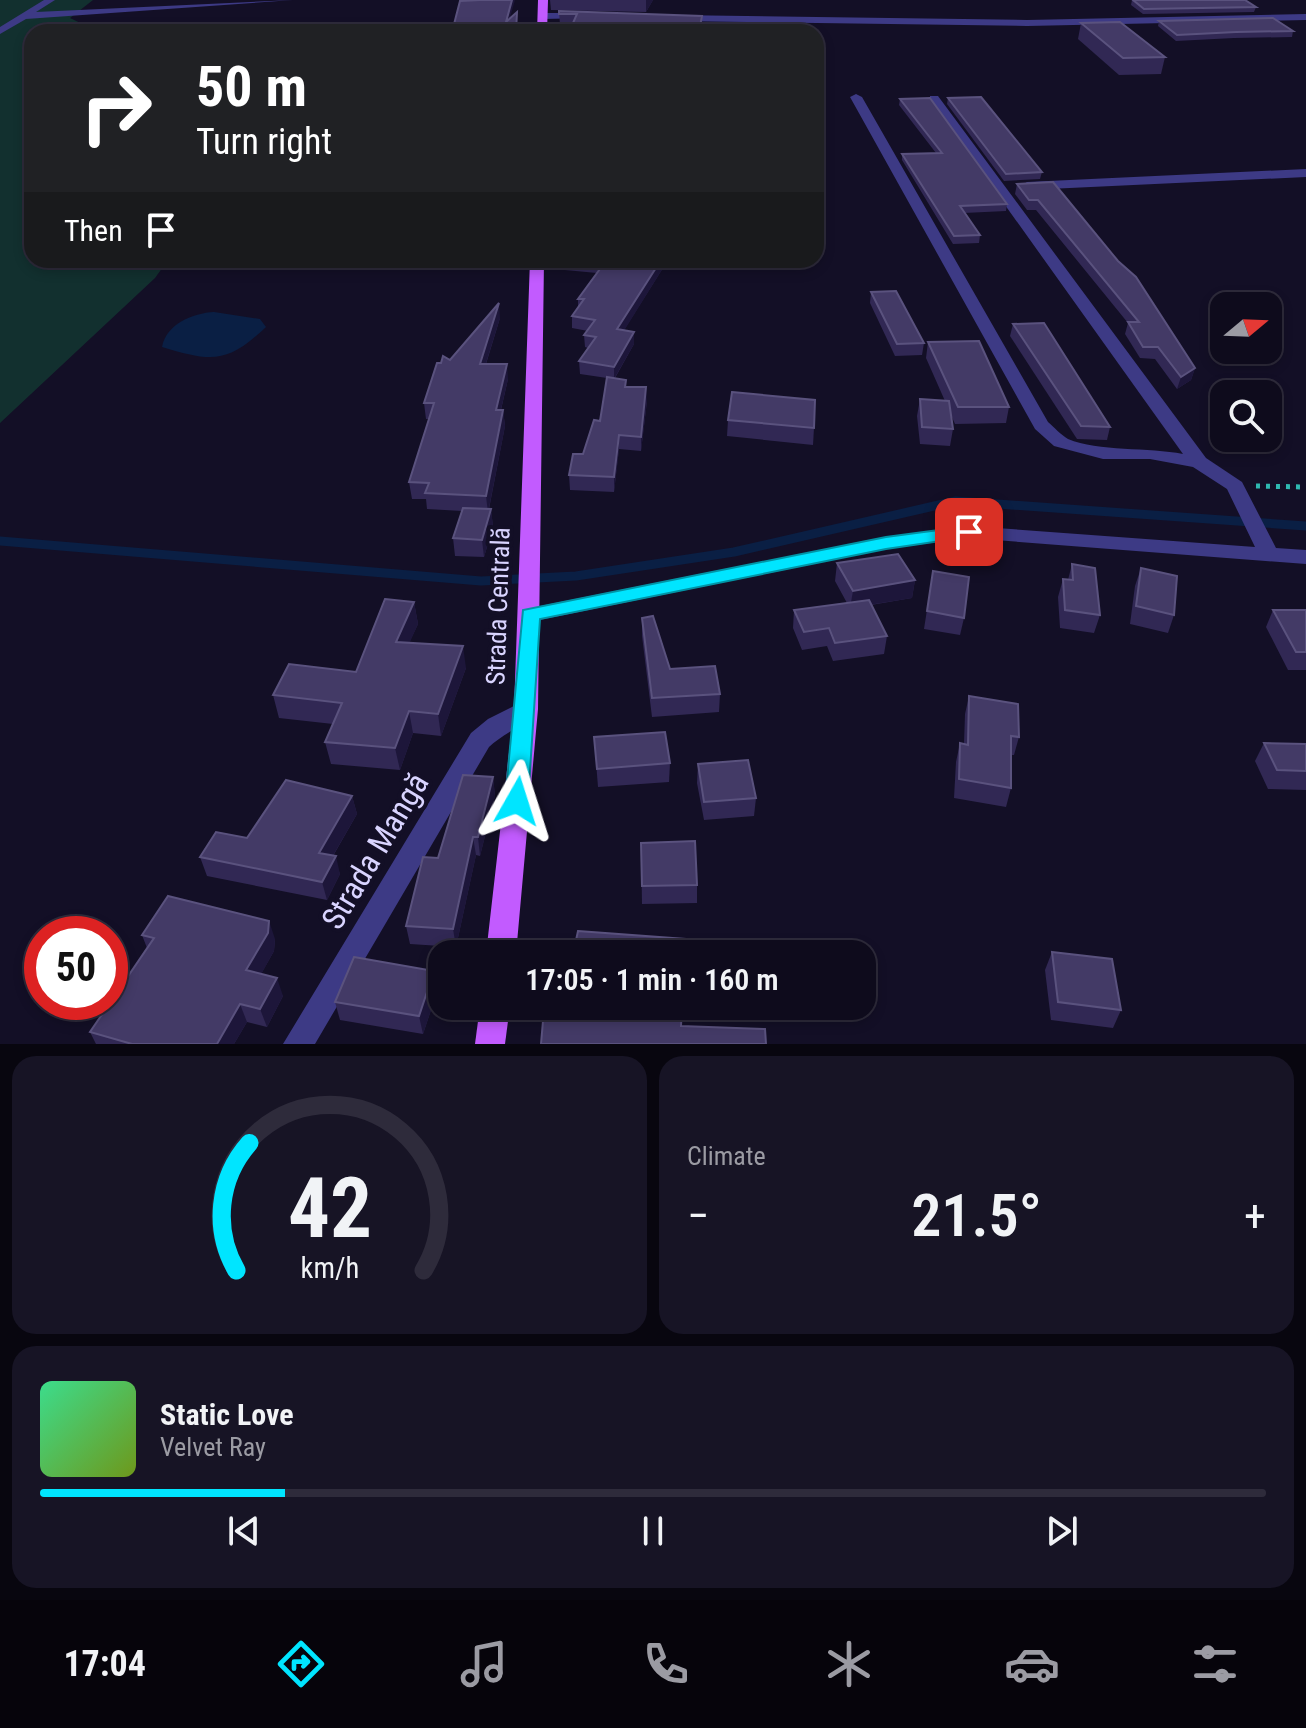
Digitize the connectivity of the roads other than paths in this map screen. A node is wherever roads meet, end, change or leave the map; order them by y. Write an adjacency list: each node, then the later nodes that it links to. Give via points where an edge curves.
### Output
1 (50, 0): 4 (street)
2 (288, 0): 4 (street)
3 (543, 0): 5 (main road)
4 (24, 16): 10 (street)
5 (543, 16): 6 (street); 9 (main road)
6 (604, 17)
7 (1306, 17): 8 (street, via 1027,23)
8 (667, 18)
9 (542, 24)
10 (0, 31)
11 (856, 97): 16 (street, via 1041,425 1060,442 1103,453 1150,453)
12 (934, 98): 14 (street)
13 (1306, 173): 14 (street)
14 (999, 188): 16 (street)
15 (537, 268): 19 (main road, Strada Centrală)
16 (1199, 462): 17 (street, via 1235,486)
17 (1269, 554): 18 (street); 19 (street, via 969,532)
18 (1306, 557)
19 (530, 604): 20 (main road, Strada Centrală)
20 (526, 709): 21 (main road, Strada Centrală); 23 (street, Strada Mangă, via 480,740)
21 (502, 940)
22 (493, 1020): 24 (main road)
23 (298, 1044)
24 (490, 1044)

